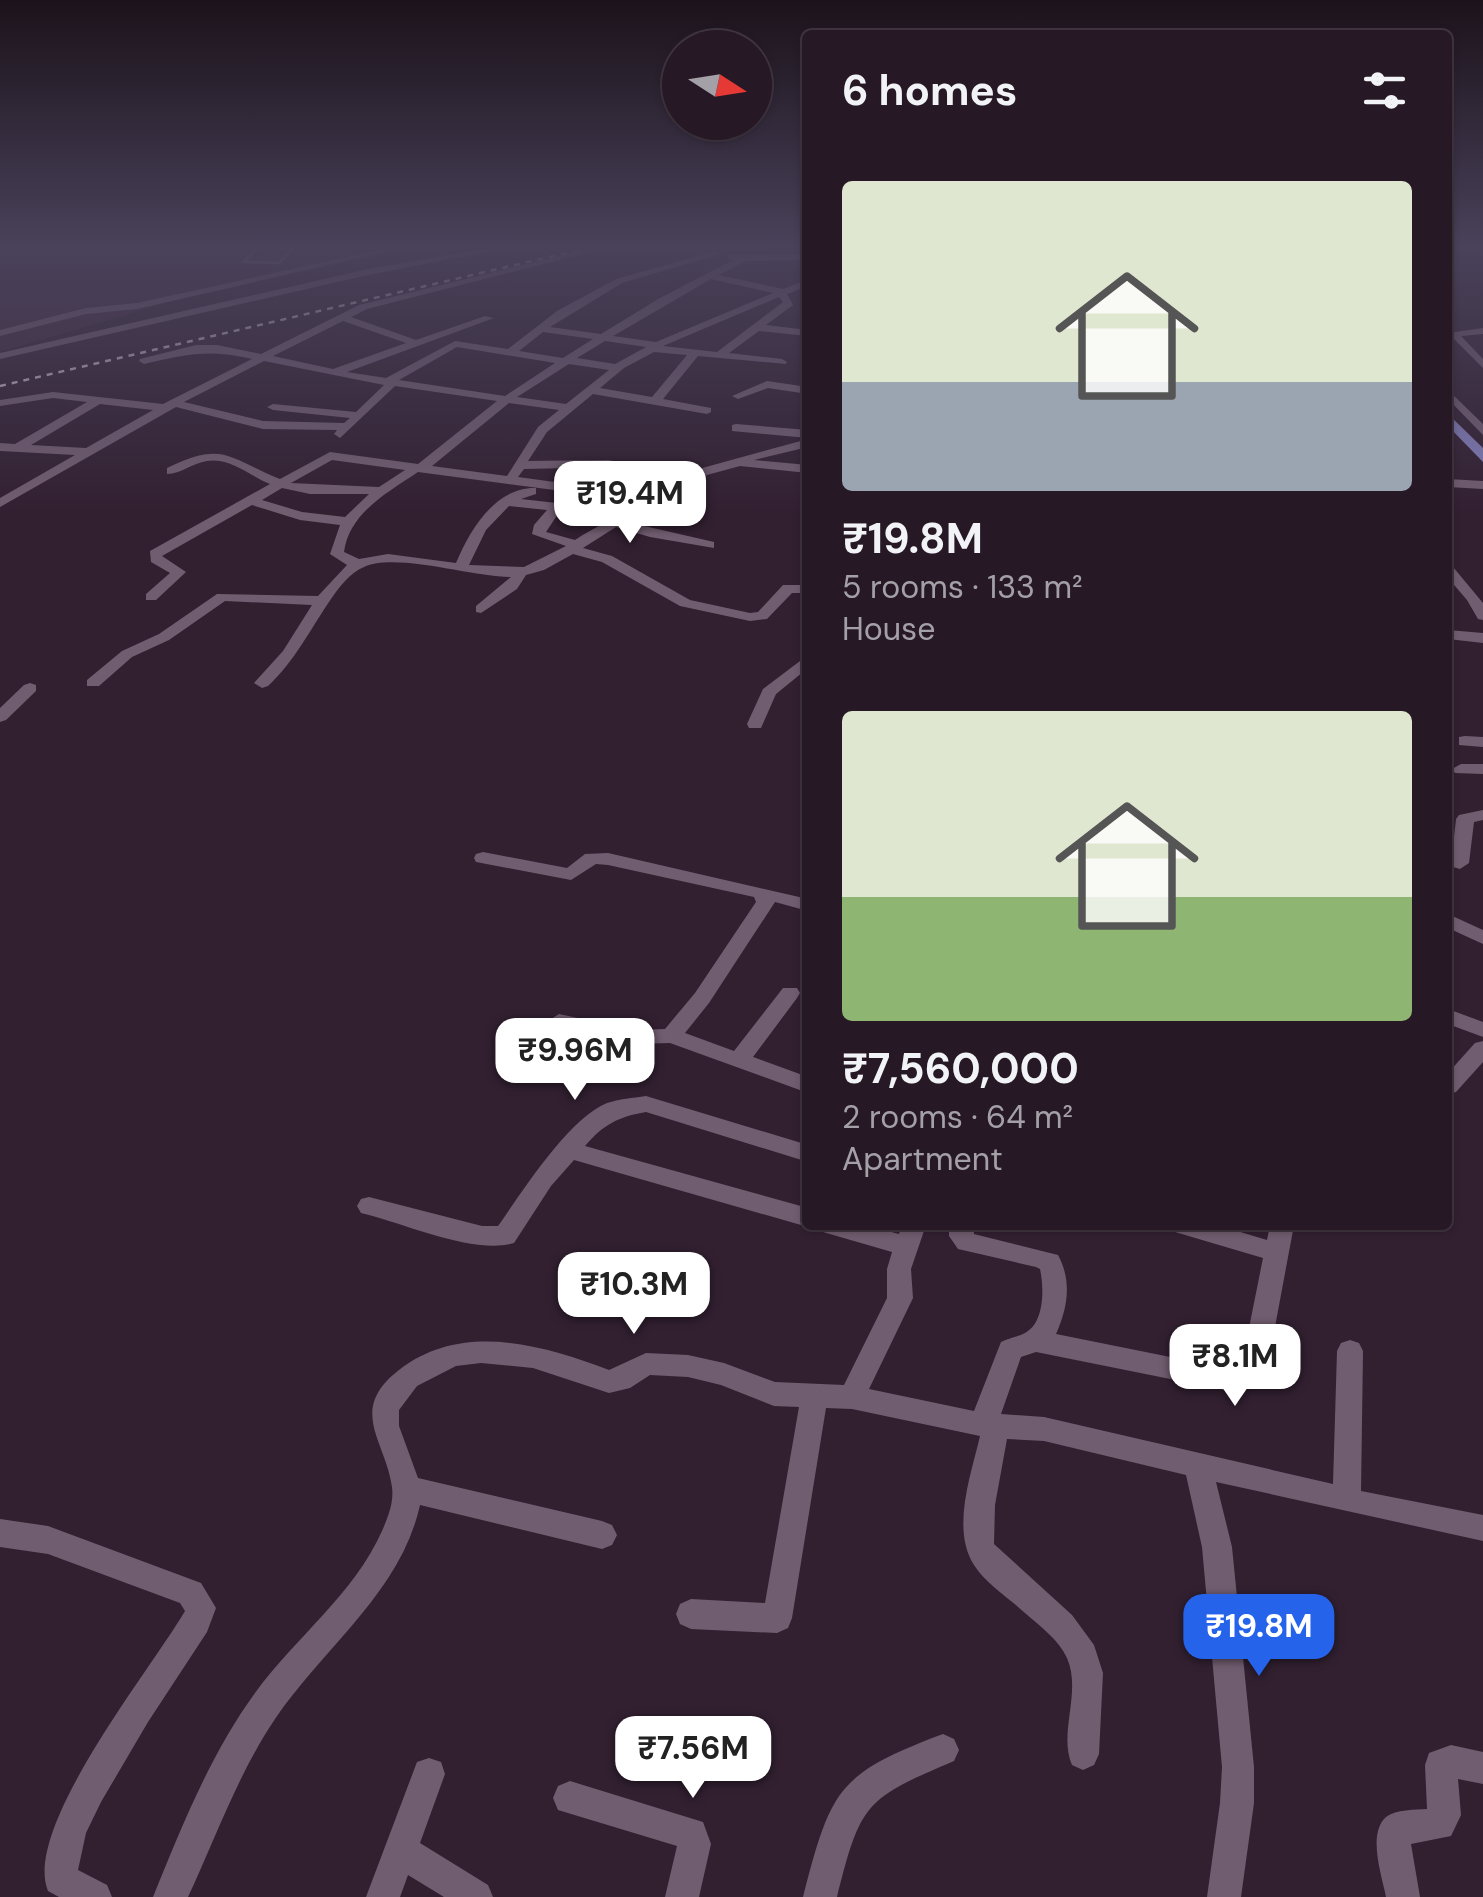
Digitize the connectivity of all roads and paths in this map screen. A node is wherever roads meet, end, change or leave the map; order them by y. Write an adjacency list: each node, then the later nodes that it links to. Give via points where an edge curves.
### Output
1 (602, 337): 20 (street)
2 (81, 338): 16 (street)
3 (301, 338): 18 (street)
4 (400, 338): 11 (street)
5 (427, 338): 11 (street)
6 (531, 338): 14 (street)
7 (605, 338): 12 (street)
8 (678, 338): 12 (street)
9 (742, 338): 17 (street)
10 (1457, 338): 22 (street)
11 (413, 342): 13 (street); 25 (street)
12 (653, 347): 15 (street); 24 (street)
13 (439, 352): 14 (street, via 459,344); 26 (street)
14 (511, 352): 20 (street)
15 (694, 354): 17 (street); 34 (street)
16 (0, 356)
17 (717, 357): 21 (street)
18 (258, 359): 19 (street, via 202,347); 25 (street); 36 (street)
19 (144, 360)
20 (565, 360): 24 (street); 33 (street)
21 (782, 362)
22 (1483, 365)
23 (798, 366): 27 (street)
24 (618, 368): 28 (street)
25 (333, 373): 26 (street)
26 (390, 383): 33 (street); 40 (street)
27 (776, 385): 29 (street); 30 (street)
28 (588, 390): 34 (street); 38 (street)
29 (802, 391)
30 (738, 396)
31 (1452, 397): 43 (street)
32 (99, 400): 35 (street, via 44,395); 36 (street); 48 (street)
33 (502, 401): 38 (street); 55 (street)
34 (655, 401): 39 (street)
35 (0, 403)
36 (169, 405): 42 (street, via 267,426); 49 (street)
37 (273, 407): 40 (street)
38 (566, 408): 54 (street)
39 (707, 410)
40 (358, 416): 42 (street)
41 (1452, 423): 43 (street); 50 (main road)
42 (347, 427): 51 (street)
43 (1481, 427)
44 (736, 428): 45 (street)
45 (802, 434)
46 (802, 445): 52 (street)
47 (0, 446): 48 (street)
48 (18, 448): 49 (street)
49 (86, 452): 66 (street)
50 (1483, 457)
51 (321, 459): 55 (street); 60 (street)
52 (736, 463): 56 (street); 58 (street)
53 (609, 464): 54 (street)
54 (520, 465): 59 (street)
55 (418, 468): 59 (street); 65 (street)
56 (802, 468)
57 (172, 471): 60 (street, via 207,456 237,460)
58 (703, 473): 64 (street); 71 (street, via 669,500)
59 (509, 482): 63 (street)
60 (279, 483): 65 (street); 67 (street)
61 (1452, 484): 62 (street)
62 (1483, 485)
63 (536, 486): 64 (street); 68 (street)
64 (599, 486): 69 (street, via 600,497 589,509)
65 (383, 491): 70 (street)
66 (4, 497)
67 (250, 500): 70 (street); 79 (street, via 155,554 180,572)
68 (504, 501): 69 (street); 75 (street, via 473,538)
69 (556, 507): 73 (street, via 539,534)
70 (350, 522): 74 (street, via 337,554)
71 (616, 522): 72 (street); 73 (street)
72 (708, 545)
73 (575, 547): 76 (street); 78 (street, via 670,596 757,618 788,588)
74 (358, 564): 75 (street, via 382,559); 80 (street)
75 (461, 568): 76 (street)
76 (521, 572): 81 (street)
77 (1452, 574): 82 (street)
78 (802, 589)
79 (150, 597)
80 (322, 601): 86 (street, via 293,653); 87 (street, via 222,597 126,654)
81 (480, 609)
82 (1483, 616)
83 (1452, 634): 84 (street)
84 (1483, 638)
85 (802, 665): 90 (street, via 769,692)
86 (262, 682)
87 (93, 683)
88 (30, 688): 89 (street)
89 (0, 718)
90 (754, 724)
91 (1462, 768): 92 (street)
92 (1483, 769)
93 (1483, 815): 95 (street, via 1465,819)
94 (483, 858): 96 (street, via 571,874 592,858 608,858)
95 (1460, 863)
96 (762, 894): 97 (street); 104 (street, via 766,902)
97 (802, 904)
98 (1452, 922): 99 (street)
99 (1483, 938)
100 (790, 993): 106 (street)
101 (1452, 1018): 103 (street)
102 (560, 1020): 104 (street, via 634,1037)
103 (1483, 1030)
104 (671, 1036): 106 (street)
105 (1483, 1048): 107 (street)
106 (739, 1060): 108 (street)
107 (1452, 1082)
108 (802, 1083)
109 (569, 1150): 110 (street, via 604,1114 646,1104); 111 (street, via 505,1236); 112 (street)
110 (802, 1152)
111 (370, 1206)
112 (802, 1216)
113 (871, 1230): 116 (street)
114 (960, 1230): 118 (street, via 974,1245 1038,1258 1054,1268 1046,1326)
115 (1221, 1230): 117 (street)
116 (910, 1235): 121 (street, via 899,1269 900,1298)
117 (1279, 1238): 118 (street, via 1256,1359 1246,1378)
118 (1036, 1341): 122 (street, via 1010,1350)
119 (1350, 1351): 125 (street)
120 (814, 1396): 121 (street); 124 (street, via 774,1394 688,1366 646,1364 609,1382 526,1353 458,1352 408,1378 386,1406 383,1423); 129 (street, via 776,1618)
121 (852, 1397): 122 (street)
122 (989, 1425): 123 (street, via 1080,1435); 131 (street, via 980,1546 1085,1652)
123 (1198, 1464): 125 (street); 143 (street, via 1217,1548 1238,1767)
124 (408, 1489): 128 (street); 138 (street, via 380,1564 248,1732)
125 (1347, 1500): 126 (street)
126 (1483, 1528)
127 (0, 1533): 137 (street, via 56,1543 190,1593 201,1608 104,1766 56,1866 60,1879)
128 (602, 1535)
129 (691, 1614)
130 (943, 1750): 142 (street, via 895,1767 858,1791)
131 (1083, 1754)
132 (1483, 1768): 136 (street, via 1441,1765 1439,1824 1398,1829 1392,1838)
133 (429, 1774): 135 (street)
134 (570, 1798): 141 (street, via 691,1834)
135 (400, 1850): 139 (street); 140 (street)
136 (1403, 1896)
137 (95, 1897)
138 (170, 1897)
139 (382, 1897)
140 (476, 1897)
141 (682, 1897)
142 (820, 1897)
143 (1224, 1897)

